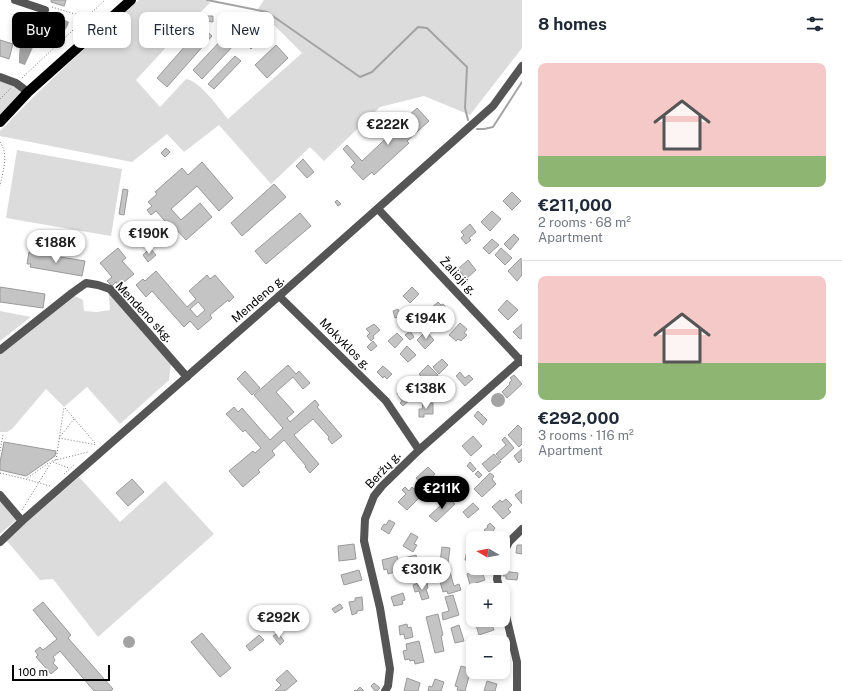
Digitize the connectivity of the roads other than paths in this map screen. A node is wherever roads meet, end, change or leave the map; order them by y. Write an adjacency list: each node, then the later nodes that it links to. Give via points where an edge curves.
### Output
1 (15, 0): 3 (street)
2 (131, 0): 6 (main road)
3 (46, 8)
4 (522, 66): 8 (street, Mendeno g., via 493,106)
5 (0, 77): 6 (street, via 16,83)
6 (28, 92): 7 (main road)
7 (0, 122)
8 (378, 209): 9 (street, Mendeno g.); 11 (street, Žalioji g.)
9 (280, 296): 12 (street, Mendeno g.); 13 (street, Mokyklos g., via 386,401)
10 (0, 350): 12 (street, Mendeno skg., via 86,283 110,289)
11 (521, 360): 13 (street, Beržų g.)
12 (187, 377): 15 (street, Mendeno g.)
13 (419, 450): 20 (street, Beržų g., via 374,496 365,519 364,540 380,608 390,669)
14 (0, 495): 15 (street)
15 (22, 521): 18 (street, Mendeno g.)
16 (522, 529): 17 (street)
17 (510, 541)
18 (0, 542)
19 (509, 627): 21 (street, via 517,662)
20 (385, 691)
21 (517, 691)

